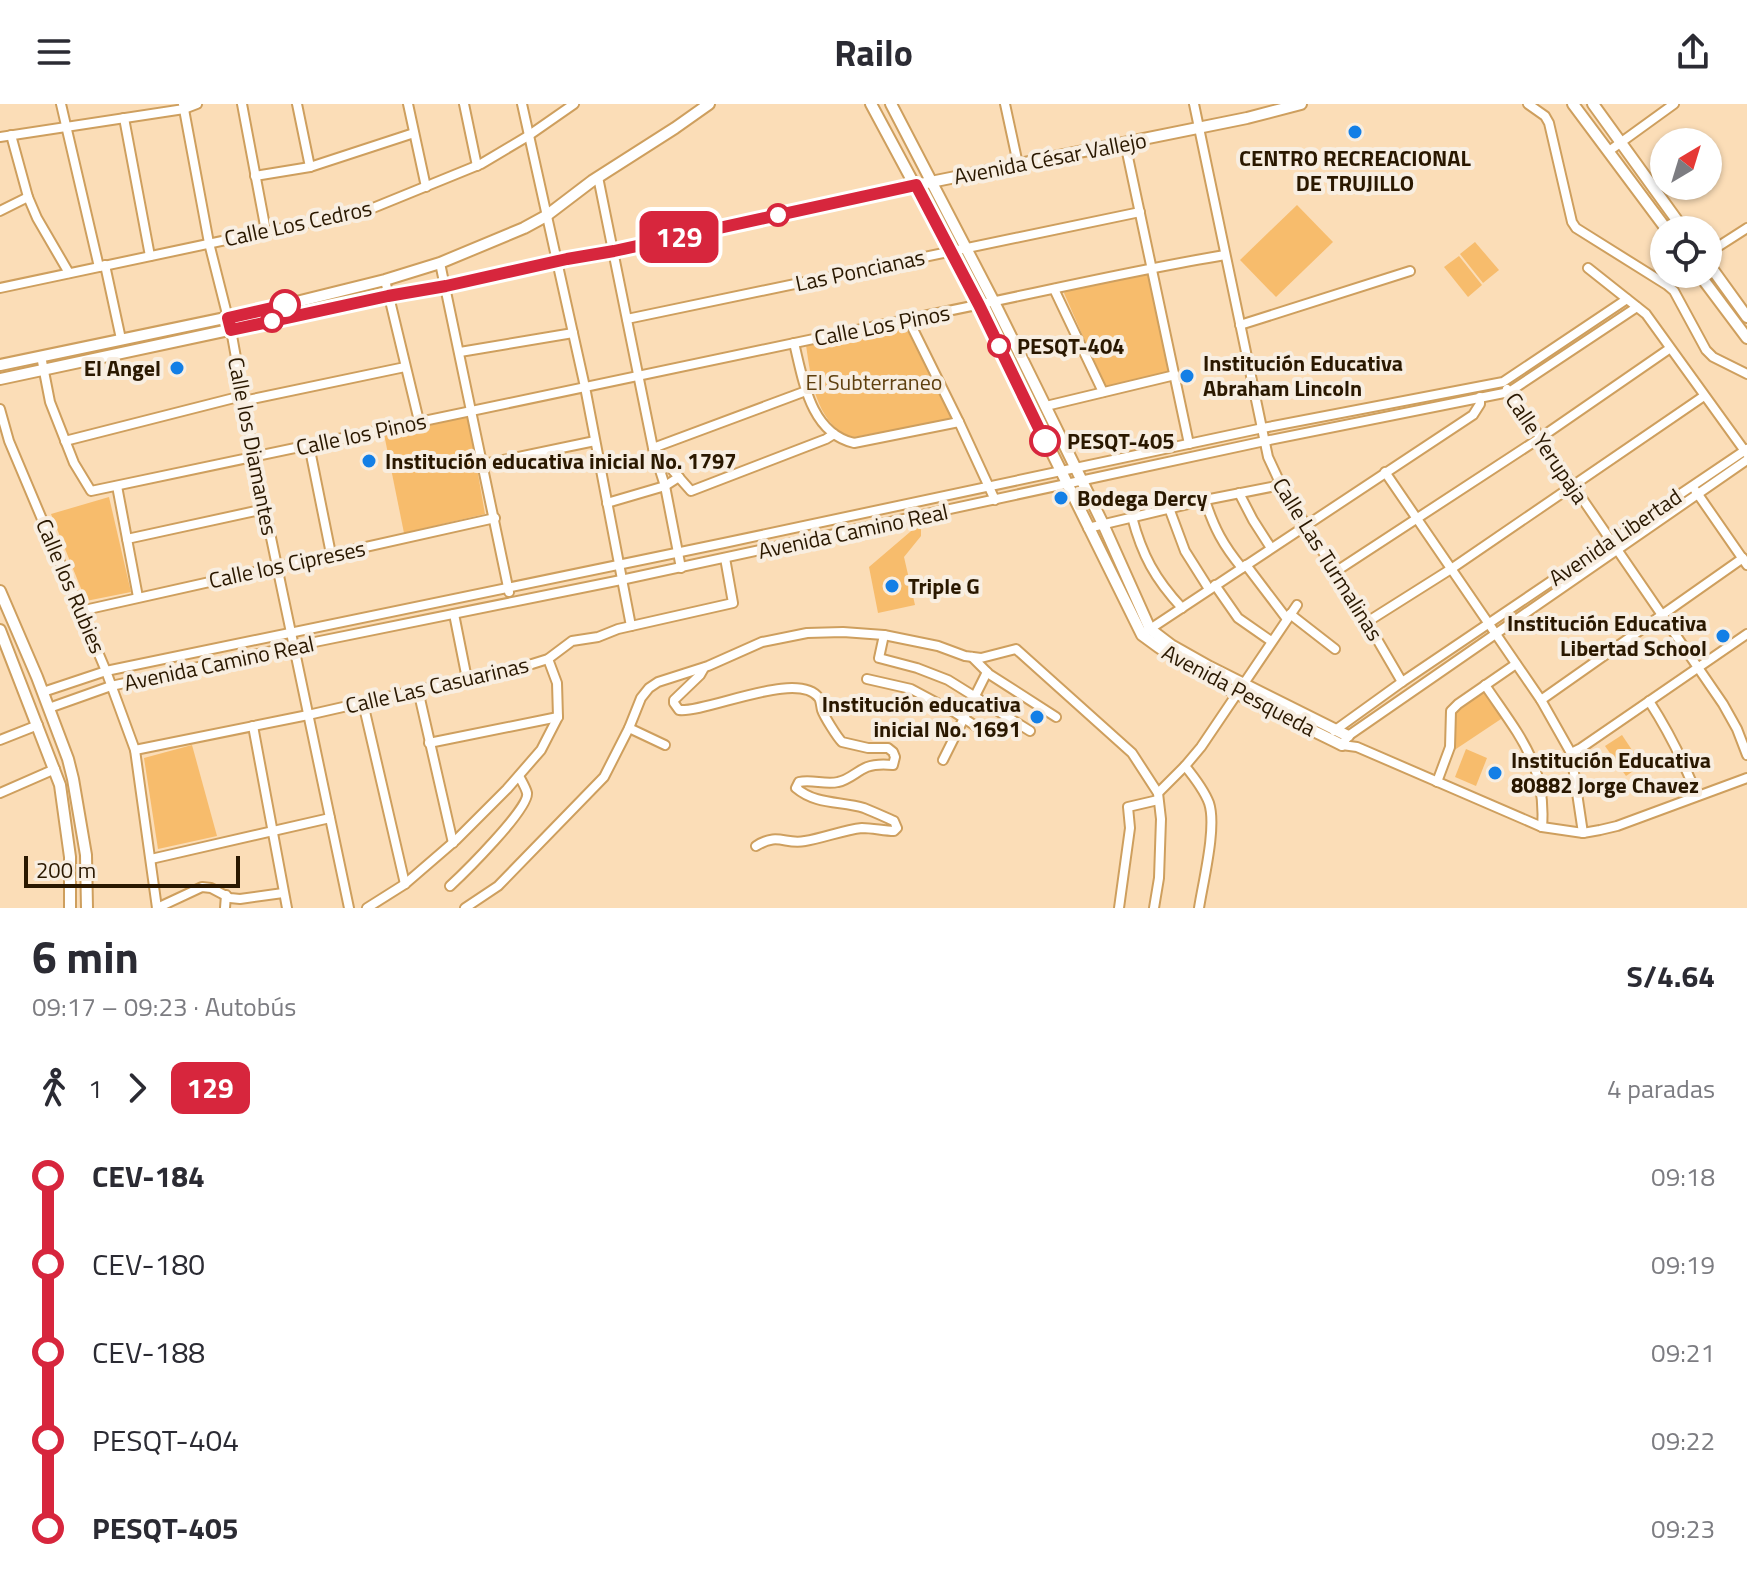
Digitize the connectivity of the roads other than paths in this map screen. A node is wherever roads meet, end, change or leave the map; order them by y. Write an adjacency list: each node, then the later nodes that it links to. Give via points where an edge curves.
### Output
1 (61, 104): 22 (street)
2 (197, 104): 19 (street)
3 (242, 104): 34 (street)
4 (297, 104): 33 (street)
5 (408, 104): 24 (street)
6 (464, 104): 32 (street)
7 (522, 104): 26 (street)
8 (574, 104): 26 (street, Calle Los Cedros)
9 (709, 104): 35 (main road)
10 (871, 104): 37 (main road, Avenida Pesqueda)
11 (891, 104): 36 (main road, Avenida Pesqueda)
12 (1005, 104): 31 (street)
13 (1194, 104): 23 (street, Calle Las Turmalinas)
14 (1301, 104): 20 (main road, Avenida César Vallejo)
15 (1528, 104): 94 (street, via 1549,123 1576,228 1667,285 1706,350)
16 (1573, 104): 30 (main road)
17 (1593, 104): 29 (main road)
18 (1674, 104): 29 (street)
19 (184, 106): 21 (street); 49 (street, Calle los Diamantes)
20 (1288, 106): 23 (main road, Avenida César Vallejo)
21 (124, 118): 22 (street); 55 (street)
22 (68, 127): 25 (street); 58 (street)
23 (1199, 128): 28 (main road, Avenida César Vallejo); 54 (street, Calle Las Turmalinas)
24 (414, 133): 33 (street); 38 (street)
25 (11, 135): 27 (street); 39 (street)
26 (528, 136): 32 (street, Calle Los Cedros); 44 (street)
27 (0, 137)
28 (1125, 143): 31 (main road, Avenida César Vallejo); 43 (street)
29 (1621, 143): 30 (street); 46 (main road)
30 (1609, 151): 45 (main road)
31 (1018, 164): 36 (main road, Avenida César Vallejo)
32 (477, 166): 38 (street, Calle Los Cedros)
33 (310, 167): 34 (street)
34 (255, 176): 48 (street)
35 (598, 177): 44 (main road); 52 (street)
36 (930, 182): 37 (main road, Avenida César Vallejo); 51 (main road, Avenida Pesqueda)
37 (916, 185): 52 (main road, Avenida César Vallejo); 53 (main road, Avenida Pesqueda)
38 (426, 187): 48 (street, Calle Los Cedros, via 368,210)
39 (28, 197): 41 (street); 62 (street)
40 (0, 202): 41 (street)
41 (14, 204): 42 (street)
42 (0, 211)
43 (1140, 212): 51 (street, Las Poncianas); 59 (street)
44 (546, 216): 56 (street); 57 (main road)
45 (1657, 216)
46 (1674, 216)
47 (1747, 228): 50 (street)
48 (266, 231): 49 (street, Calle Los Cedros)
49 (209, 243): 55 (street, Calle Los Cedros); 75 (street, Calle los Diamantes)
50 (1722, 244)
51 (965, 248): 53 (street, Las Poncianas); 71 (main road, Avenida Pesqueda)
52 (614, 251): 56 (main road, Avenida César Vallejo); 76 (street)
53 (951, 251): 72 (main road, Avenida Pesqueda); 76 (street, Las Poncianas)
54 (1225, 255): 59 (street, Calle Los Pinos); 78 (street, Calle Las Turmalinas)
55 (150, 256): 58 (street, Calle Los Cedros)
56 (556, 262): 65 (main road, Avenida César Vallejo); 80 (street)
57 (440, 263): 63 (main road); 65 (street)
58 (102, 266): 62 (street, Calle Los Cedros); 83 (street)
59 (1153, 267): 68 (street, Calle Los Pinos); 95 (street)
60 (1588, 268): 70 (street)
61 (1410, 271): 78 (street)
62 (69, 273): 66 (street, Calle Los Cedros)
63 (385, 280): 69 (street); 75 (main road)
64 (1722, 282): 74 (main road)
65 (446, 286): 69 (main road, Avenida César Vallejo); 88 (street)
66 (0, 288)
67 (1710, 288): 82 (main road)
68 (1054, 289): 71 (street, Calle Los Pinos); 102 (street)
69 (388, 296): 79 (main road, Avenida César Vallejo); 92 (street)
70 (1627, 299): 73 (street); 98 (street, Avenida Camino Real)
71 (994, 302): 72 (street, Calle Los Pinos); 100 (main road, Avenida Pesqueda)
72 (979, 305): 77 (street, Calle Los Pinos); 104 (main road, Avenida Pesqueda)
73 (1637, 307): 87 (street); 103 (street, Avenida Camino Real)
74 (1747, 317)
75 (228, 318): 79 (street, Calle los Diamantes); 81 (main road)
76 (627, 319): 96 (street)
77 (908, 319): 84 (street, Calle Los Pinos); 112 (street)
78 (1240, 325): 113 (street, Calle Las Turmalinas)
79 (231, 330): 86 (main road, Avenida César Vallejo); 107 (street, Calle los Diamantes)
80 (573, 333): 88 (street); 99 (street)
81 (142, 335): 83 (main road); 86 (main road)
82 (1747, 338)
83 (121, 339): 85 (main road)
84 (794, 343): 96 (street, Calle Los Pinos); 101 (street)
85 (87, 346): 89 (main road); 90 (main road)
86 (144, 347): 90 (main road, Avenida César Vallejo)
87 (1669, 349): 105 (street); 115 (street)
88 (460, 352): 110 (street)
89 (41, 356): 91 (main road); 93 (street)
90 (90, 360): 93 (main road, Avenida César Vallejo)
91 (0, 365)
92 (405, 367): 107 (street); 111 (street)
93 (44, 369): 97 (main road, Avenida César Vallejo); 116 (street)
94 (1747, 374)
95 (1175, 375): 102 (street); 119 (street)
96 (639, 376): 99 (street, Calle Los Pinos); 121 (street)
97 (0, 379)
98 (1503, 382): 103 (street, Calle Yerupaja); 113 (street, Avenida Camino Real)
99 (585, 387): 110 (street, Calle los Pinos); 117 (street)
100 (1036, 387): 104 (main road); 108 (main road, Avenida Pesqueda)
101 (806, 391): 114 (street); 121 (street)
102 (1103, 392): 108 (street)
103 (1509, 392): 106 (street, Avenida Camino Real); 115 (street, Calle Yerupaja)
104 (1022, 393): 126 (main road, Avenida Pesqueda)
105 (1704, 396): 122 (street); 136 (street)
106 (1480, 397): 118 (street, Avenida Camino Real); 127 (street, via 1473,415)
107 (243, 399): 116 (street); 123 (street, Calle los Diamantes)
108 (1046, 406): 125 (main road, Avenida Pesqueda)
109 (0, 409): 172 (street, Calle los Rubies)
110 (472, 409): 111 (street, Calle los Pinos); 124 (street)
111 (419, 421): 120 (street, Calle los Pinos)
112 (959, 422): 114 (street, via 854,443); 135 (street)
113 (1263, 428): 118 (street, Calle Las Turmalinas); 119 (street, Avenida Camino Real)
114 (834, 434): 128 (street, via 691,491)
115 (1540, 438): 136 (street, Calle Yerupaja); 146 (street)
116 (65, 441): 132 (street, Calle los Pinos, via 91,491)
117 (595, 441): 124 (street); 141 (street)
118 (1265, 441): 129 (street, Avenida Camino Real); 131 (street, Calle Las Turmalinas)
119 (1189, 444): 125 (street, Avenida Camino Real)
120 (309, 445): 123 (street, Calle los Pinos); 155 (street)
121 (653, 448): 128 (street); 133 (street)
122 (1746, 454): 134 (street, Avenida Libertad); 138 (street, Avenida Libertad)
123 (254, 457): 132 (street, Calle los Pinos); 143 (street, Calle los Diamantes)
124 (484, 464): 145 (street)
125 (1075, 468): 126 (street, Avenida Camino Real); 129 (main road, Avenida Pesqueda)
126 (1060, 471): 130 (main road, Avenida Pesqueda); 135 (street, Avenida Camino Real)
127 (1385, 472): 146 (street); 148 (street)
128 (679, 477): 133 (street)
129 (1082, 482): 130 (street, Avenida Camino Real); 147 (main road, Avenida Pesqueda)
130 (1066, 485): 139 (street, Avenida Camino Real); 149 (main road, Avenida Pesqueda)
131 (1281, 485): 137 (street); 148 (street, Calle Las Turmalinas)
132 (117, 486): 150 (street)
133 (665, 486): 141 (street); 154 (street)
134 (1692, 486): 138 (street); 151 (street, Avenida Libertad)
135 (989, 487): 139 (street); 154 (street, Avenida Camino Real)
136 (1574, 487): 151 (street, Calle Yerupaja); 162 (street)
137 (1239, 493): 140 (street); 152 (street)
138 (1698, 494): 153 (street, Avenida Libertad); 157 (street)
139 (995, 500): 156 (street, Avenida Camino Real)
140 (1205, 500): 142 (street); 160 (street, via 1225,548)
141 (607, 503): 158 (street)
142 (1169, 508): 144 (street); 165 (street, via 1185,551)
143 (265, 509): 150 (street); 159 (street, Calle los Diamantes)
144 (1132, 517): 147 (street); 171 (street, via 1149,567)
145 (495, 518): 155 (street, Calle los Cipreses); 166 (street)
146 (1416, 519): 162 (street); 163 (street)
147 (1103, 524): 149 (street); 181 (main road, Avenida Pesqueda)
148 (1305, 526): 152 (street); 163 (street, Calle Las Turmalinas)
149 (1088, 528): 181 (main road, Avenida Pesqueda)
150 (127, 539): 168 (street)
151 (1610, 540): 153 (street, Calle Yerupaja); 177 (street, Avenida Libertad)
152 (1271, 548): 160 (street)
153 (1618, 551): 175 (street, Calle Yerupaja); 182 (street, Avenida Libertad)
154 (678, 553): 158 (street, Avenida Camino Real); 161 (street)
155 (331, 554): 159 (street, Calle los Cipreses)
156 (725, 558): 161 (street, Avenida Camino Real); 178 (street, Calle Las Casuarinas, via 733,603)
157 (1745, 562): 175 (street)
158 (620, 564): 164 (street); 166 (street, Avenida Camino Real)
159 (277, 565): 168 (street, Calle los Cipreses); 180 (street, Calle los Diamantes)
160 (1244, 566): 165 (street); 174 (street)
161 (681, 568): 164 (street, Avenida Camino Real)
162 (1451, 569): 176 (street); 177 (street)
163 (1335, 572): 176 (street, Calle Las Turmalinas)
164 (621, 580): 169 (street, Avenida Camino Real); 178 (street)
165 (1212, 587): 171 (street); 185 (street, via 1238,618)
166 (508, 588): 169 (street); 180 (street, Avenida Camino Real)
167 (0, 591): 203 (main road)
168 (138, 597): 172 (street, Calle los Cipreses)
169 (511, 601): 173 (street, Avenida Camino Real)
170 (1297, 605): 174 (street)
171 (1182, 608): 181 (street)
172 (80, 611): 194 (street, Calle los Rubies)
173 (454, 614): 186 (street, Avenida Camino Real); 196 (street)
174 (1288, 616): 185 (street); 187 (street)
175 (1662, 616): 193 (street, Calle Yerupaja); 205 (street)
176 (1367, 622): 198 (street, Calle Las Turmalinas)
177 (1488, 623): 182 (street); 198 (street, Avenida Libertad)
178 (631, 626): 190 (street, Calle Las Casuarinas, via 572,641)
179 (0, 630): 213 (main road)
180 (292, 632): 186 (street, Calle los Diamantes); 194 (street, Avenida Camino Real)
181 (1146, 632): 201 (main road, Avenida Pesqueda, via 1165,653)
182 (1496, 634): 191 (street); 220 (street, Avenida Libertad)
183 (884, 635): 189 (street); 192 (street, via 807,633 762,642); 204 (street, via 879,658 948,680)
184 (1743, 637): 188 (street); 193 (street)
185 (1271, 641): 201 (street)
186 (295, 646): 200 (street, Avenida Camino Real); 209 (street)
187 (1335, 649)
188 (1747, 651)
189 (971, 657): 195 (street); 234 (street, via 1016,649 1132,753)
190 (548, 659): 196 (street, Calle Las Casuarinas); 210 (street, via 557,683)
191 (1516, 664): 199 (street); 205 (street)
192 (704, 668): 215 (street, via 649,688); 240 (street, via 674,700 679,710 800,689 819,698 842,742 888,748 895,757 893,765 867,767 838,782 804,780 796,788 819,800 894,821 894,831 865,828 802,842 765,840)
193 (1698, 668): 206 (street); 225 (street, Calle Yerupaja, via 1723,704)
194 (106, 671): 200 (street, Calle los Rubies); 203 (street, Avenida Camino Real)
195 (987, 672): 204 (street); 211 (street)
196 (467, 679): 202 (street, Calle Las Casuarinas)
197 (867, 679): 212 (street, via 911,689)
198 (1402, 682): 218 (street, Avenida Libertad)
199 (1485, 685): 231 (street, via 1451,711 1450,747); 236 (street, via 1538,773)
200 (111, 686): 208 (street, Avenida Camino Real); 223 (street, Calle los Rubies)
201 (1239, 688): 218 (main road, Avenida Pesqueda); 227 (street)
202 (418, 690): 207 (street, Calle Las Casuarinas); 221 (street)
203 (43, 692): 208 (main road)
204 (974, 696): 212 (street); 216 (street)
205 (1541, 700): 224 (street)
206 (1649, 701): 224 (street); 233 (street)
207 (363, 703): 209 (street, Calle Las Casuarinas); 244 (street)
208 (49, 708): 241 (main road, via 68,759)
209 (308, 715): 214 (street, Calle Las Casuarinas); 235 (street)
210 (558, 717): 221 (street); 229 (street, via 541,750)
211 (1056, 717)
212 (963, 718): 217 (street); 226 (street)
213 (38, 725): 219 (street); 228 (main road)
214 (253, 726): 223 (street, Calle Las Casuarinas); 237 (street)
215 (629, 728): 222 (street); 255 (street, via 604,777 498,886)
216 (1030, 731)
217 (985, 732)
218 (1332, 734): 220 (main road, Avenida Pesqueda)
219 (0, 740)
220 (1345, 740): 231 (street, Avenida Pesqueda)
221 (429, 743): 239 (street)
222 (665, 745)
223 (135, 750): 243 (street, Calle los Rubies)
224 (1571, 753): 238 (street)
225 (1747, 755)
226 (943, 760)
227 (1185, 766): 234 (street); 258 (street, via 1210,804)
228 (55, 769): 232 (street); 242 (main road)
229 (519, 776): 239 (street); 245 (street, via 526,799)
230 (1747, 778): 233 (street, Avenida Pesqueda)
231 (1437, 782): 236 (street, Avenida Pesqueda)
232 (0, 793)
233 (1697, 796): 238 (street, Avenida Pesqueda)
234 (1158, 797): 256 (street, via 1128,807); 257 (street)
235 (330, 818): 237 (street); 253 (street)
236 (1542, 827): 238 (street, Avenida Pesqueda)
237 (271, 832): 243 (street); 246 (street)
238 (1583, 833)
239 (453, 843): 244 (street)
240 (756, 846)
241 (86, 855): 242 (main road); 249 (main road)
242 (70, 857): 248 (main road)
243 (151, 859): 250 (street, Calle los Rubies)
244 (405, 884): 254 (street)
245 (450, 886)
246 (283, 893): 247 (street, via 240,899); 252 (street)
247 (226, 895): 250 (street, via 202,887); 251 (street)
248 (70, 908)
249 (87, 908)
250 (157, 908)
251 (225, 908)
252 (287, 908)
253 (349, 908)
254 (367, 908)
255 (465, 908)
256 (1119, 908)
257 (1154, 908)
258 (1199, 908)

